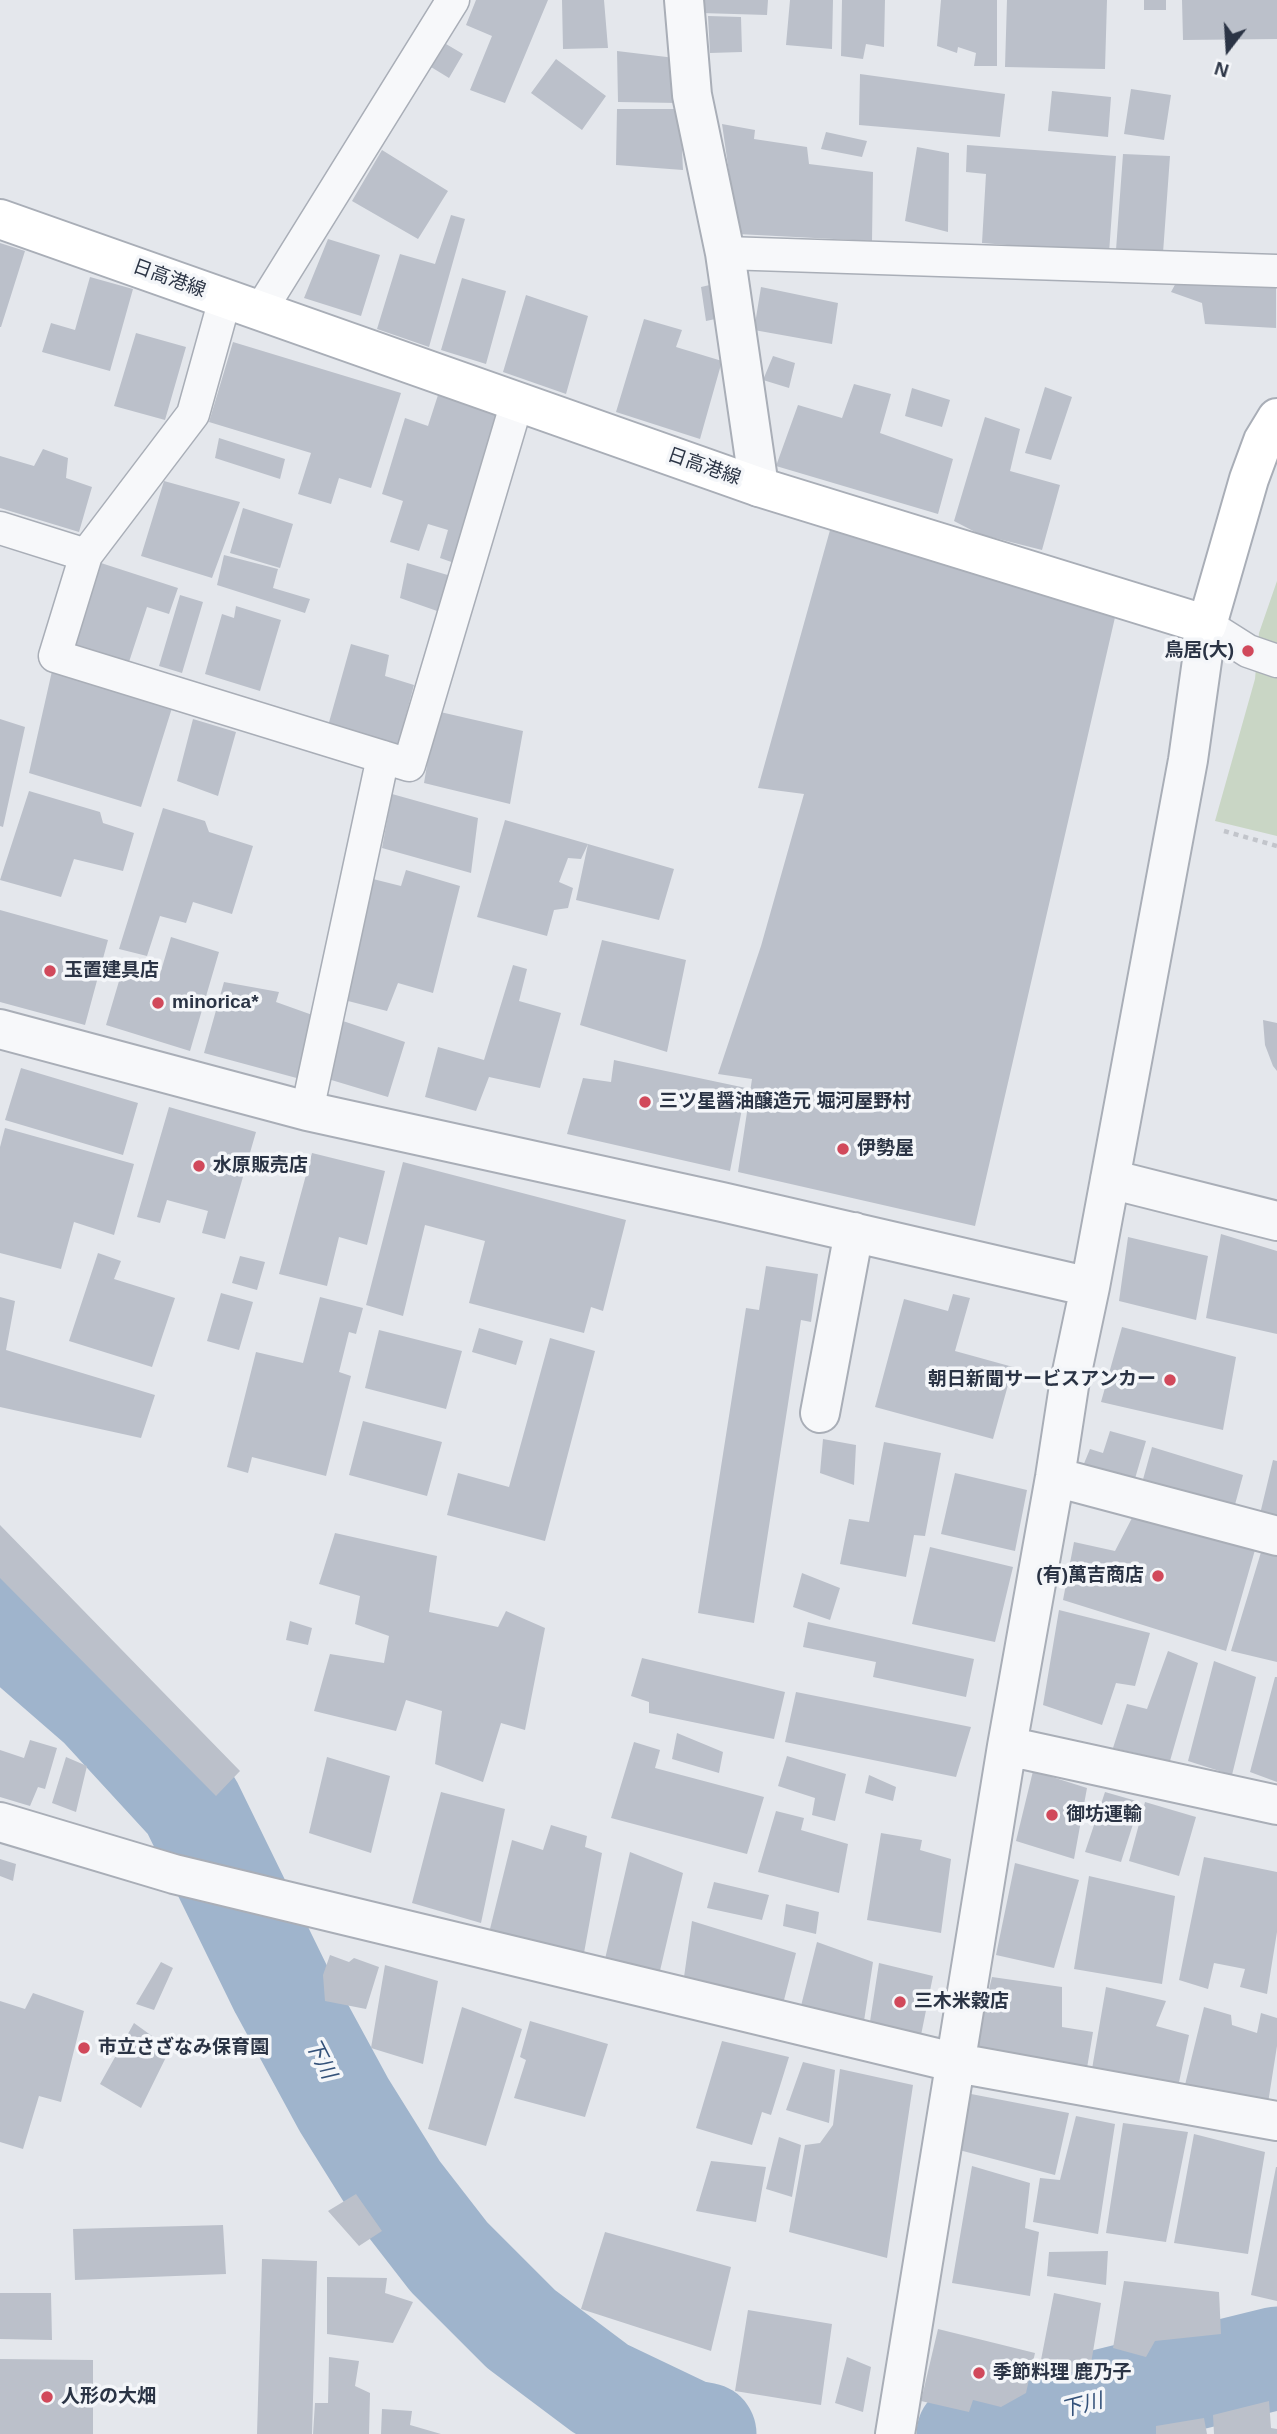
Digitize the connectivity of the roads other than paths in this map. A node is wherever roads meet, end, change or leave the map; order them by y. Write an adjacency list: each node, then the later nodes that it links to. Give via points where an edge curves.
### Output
1 (453, 0): 6 (lane)
2 (684, 0): 4 (street, via 692,95)
3 (0, 219): 6 (main road, 日高港線)
4 (725, 253): 5 (lane); 9 (street)
5 (1277, 271)
6 (243, 305): 7 (main road, 日高港線); 11 (lane, via 193,414)
7 (517, 401): 9 (main road, 日高港線); 14 (lane, via 409,765)
8 (1277, 418): 12 (main road, via 1249,479)
9 (759, 487): 12 (main road, 日高港線)
10 (0, 528): 11 (lane)
11 (86, 555): 14 (lane, via 55,656)
12 (1207, 625): 13 (lane, via 1248,651); 17 (street, via 1188,760)
13 (1277, 661)
14 (383, 757): 16 (lane)
15 (0, 1029): 16 (street)
16 (307, 1111): 19 (street)
17 (1110, 1179): 18 (street); 20 (street)
18 (1277, 1222)
19 (854, 1232): 20 (street); 21 (street)
20 (1090, 1287): 22 (street)
21 (820, 1413)
22 (1055, 1477): 23 (street); 24 (street)
23 (1277, 1536)
24 (1007, 1746): 25 (street); 27 (street)
25 (1277, 1805)
26 (0, 1822): 27 (street, via 174,1874)
27 (957, 2063): 28 (street); 29 (street)
28 (1277, 2121)
29 (896, 2428)

